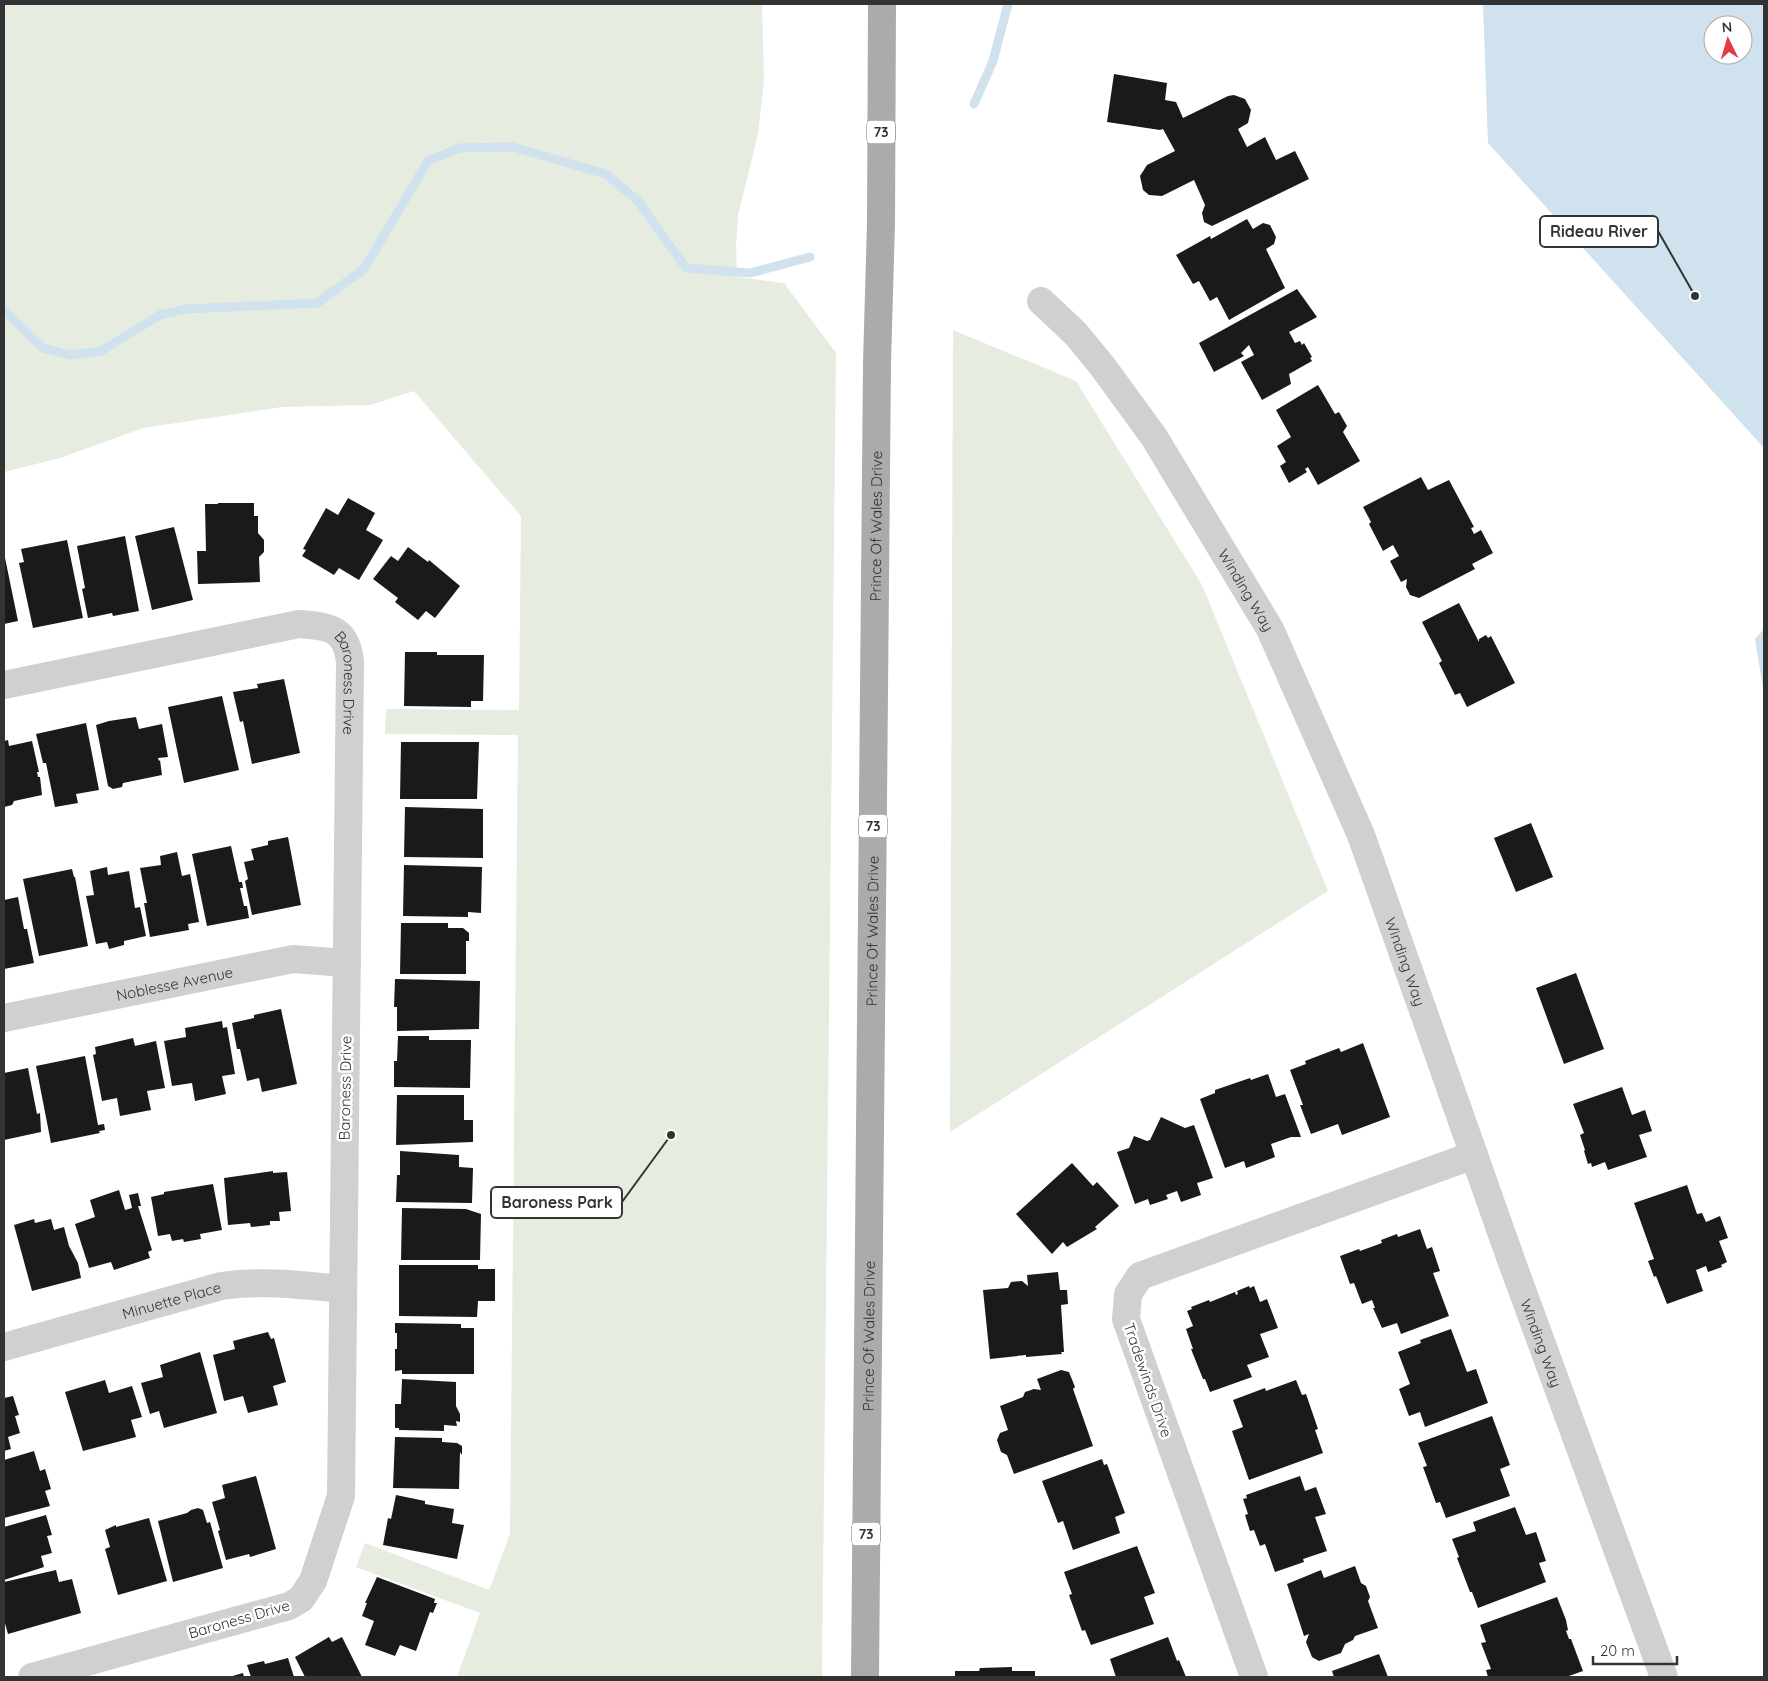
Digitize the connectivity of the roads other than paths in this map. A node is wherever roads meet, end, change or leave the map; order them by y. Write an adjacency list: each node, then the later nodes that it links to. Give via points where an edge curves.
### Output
1 (882, 4): 10 (main road, Prince Of Wales Drive / 73)
2 (1041, 301): 6 (street, Winding Way, via 1076,334 1154,437 1270,629 1361,835)
3 (4, 685): 4 (street, Baroness Drive, via 299,624 326,626 340,635 349,650 350,662)
4 (347, 964): 5 (street, Noblesse Avenue, via 293,959); 7 (street, Baroness Drive)
5 (4, 1018)
6 (1474, 1155): 11 (street, Tradewinds Drive, via 1140,1276 1128,1294 1126,1319); 12 (street, Winding Way)
7 (343, 1289): 8 (street, Minuette Place, via 297,1284 221,1286); 9 (street, Baroness Drive, via 341,1496 313,1581 301,1599 289,1606)
8 (4, 1347)
9 (32, 1677)
10 (865, 1677)
11 (1254, 1677)
12 (1664, 1677)

